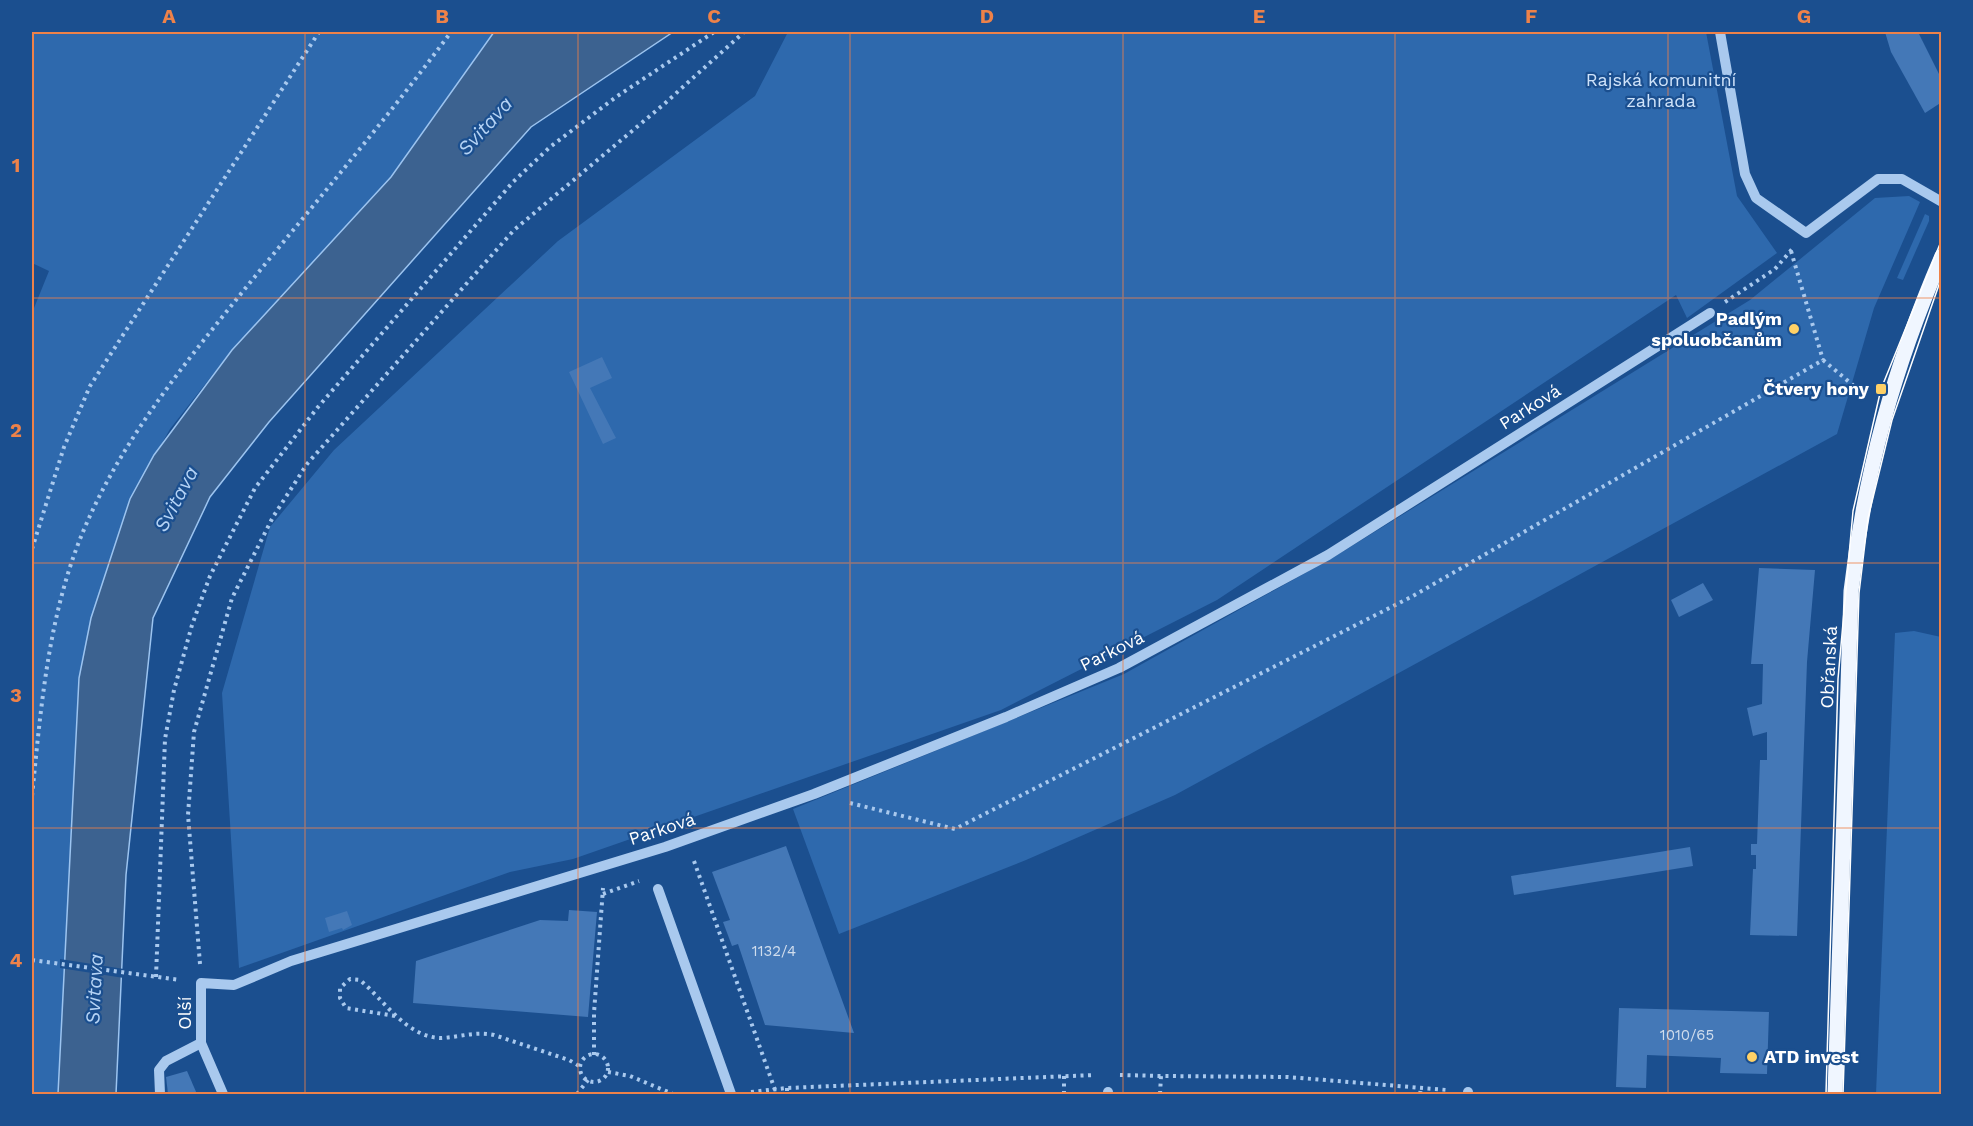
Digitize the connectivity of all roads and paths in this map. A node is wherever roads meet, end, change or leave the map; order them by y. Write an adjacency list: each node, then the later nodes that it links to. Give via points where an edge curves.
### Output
1 (319, 32): 13 (path, via 90,386 64,447)
2 (452, 32): 15 (path, via 206,338 123,450 89,516 49,642)
3 (714, 32): 20 (path, via 597,111 513,182 318,406 255,488 210,576 174,690 165,739)
4 (744, 32): 21 (path, via 514,230 307,464 273,518 232,598 194,732 188,815)
5 (1720, 32): 7 (street, via 1745,174 1756,198)
6 (1941, 202): 7 (street, via 1902,179 1878,179)
7 (1806, 233): 8 (path)
8 (1791, 250): 10 (path, via 1775,269); 11 (path)
9 (1941, 256): 45 (main road, Obřanská, via 1882,418 1860,517 1851,591 1847,679)
10 (1710, 313): 14 (street, Parková, via 1328,555 1206,622 1109,672)
11 (1823, 360): 12 (path); 14 (path, via 1411,597 955,829)
12 (1854, 386)
13 (32, 549)
14 (814, 794): 17 (street, Parková)
15 (32, 796)
16 (694, 861): 34 (path)
17 (605, 865): 21 (street, Parková, via 291,961 234,985); 24 (path)
18 (658, 889): 36 (street)
19 (32, 960): 20 (path)
20 (156, 977): 21 (path)
21 (201, 983): 23 (street, Olší)
22 (395, 1016): 22 (path, via 360,980 350,979 340,988 340,999 346,1008); 25 (path, via 431,1037 482,1032)
23 (201, 1043): 37 (street, Olší, via 166,1061 159,1070); 38 (street, Olší)
24 (594, 1055): 25 (path, via 583,1060); 26 (path, via 607,1062)
25 (580, 1067): 31 (path)
26 (608, 1072): 31 (path, via 600,1081); 40 (path, via 630,1076)
27 (1065, 1074): 28 (path); 32 (path); 42 (path)
28 (1097, 1075)
29 (1118, 1075): 30 (path)
30 (1161, 1076): 33 (path, via 1288,1077); 43 (path)
31 (588, 1080): 39 (path)
32 (787, 1088): 34 (path); 41 (path)
33 (1421, 1088): 35 (path); 44 (path)
34 (775, 1090): 36 (path)
35 (1468, 1093)
36 (731, 1094)
37 (159, 1095)
38 (223, 1095)
39 (577, 1095)
40 (672, 1095)
41 (787, 1095)
42 (1064, 1095)
43 (1160, 1095)
44 (1420, 1095)
45 (1834, 1095)

